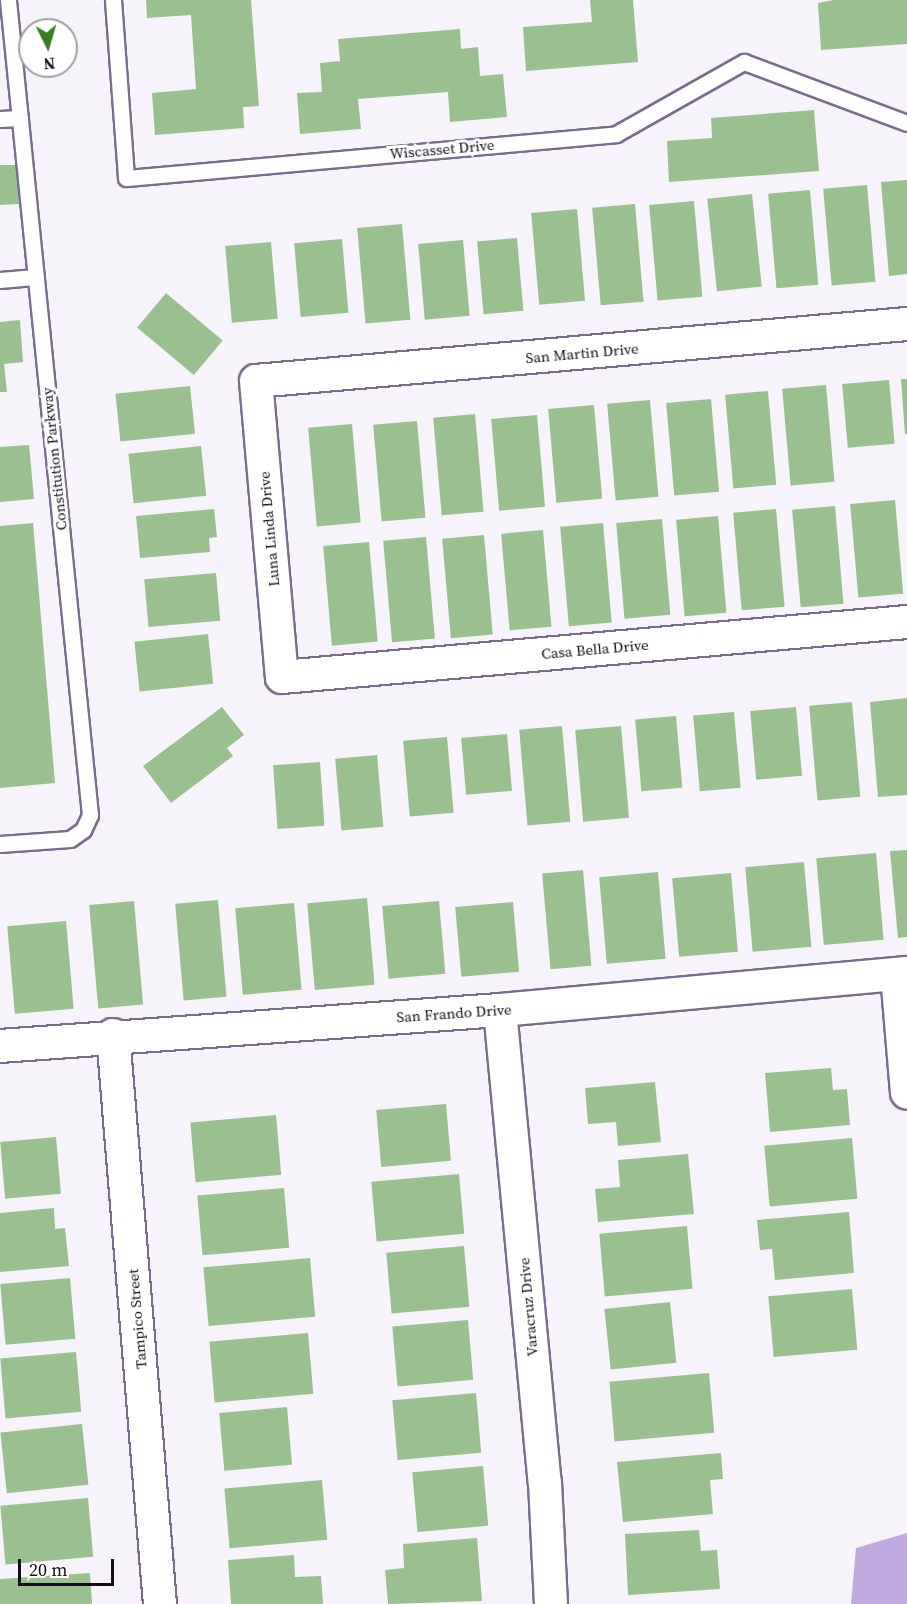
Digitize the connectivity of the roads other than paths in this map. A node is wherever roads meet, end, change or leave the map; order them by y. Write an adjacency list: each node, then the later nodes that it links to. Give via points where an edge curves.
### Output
1 (8, 0): 3 (lane, Constitution Parkway)
2 (113, 0): 5 (lane, Wiscasset Drive, via 126,178 616,134 744,62)
3 (20, 118): 4 (lane); 6 (lane, Constitution Parkway)
4 (0, 119)
5 (907, 123)
6 (36, 277): 7 (lane); 12 (lane, Constitution Parkway, via 90,815 83,830 70,839)
7 (0, 280)
8 (907, 324): 9 (street, San Martin Drive)
9 (256, 381): 11 (street, Luna Linda Drive)
10 (907, 622): 11 (street, Casa Bella Drive)
11 (282, 676)
12 (0, 844)
13 (902, 973): 14 (street, San Frando Drive); 17 (street)
14 (500, 1010): 15 (street, San Frando Drive); 19 (street, Varacruz Drive, via 545,1482)
15 (113, 1035): 16 (street, San Frando Drive); 18 (street, Tampico Street)
16 (0, 1046)
17 (907, 1093)
18 (160, 1604)
19 (551, 1604)

